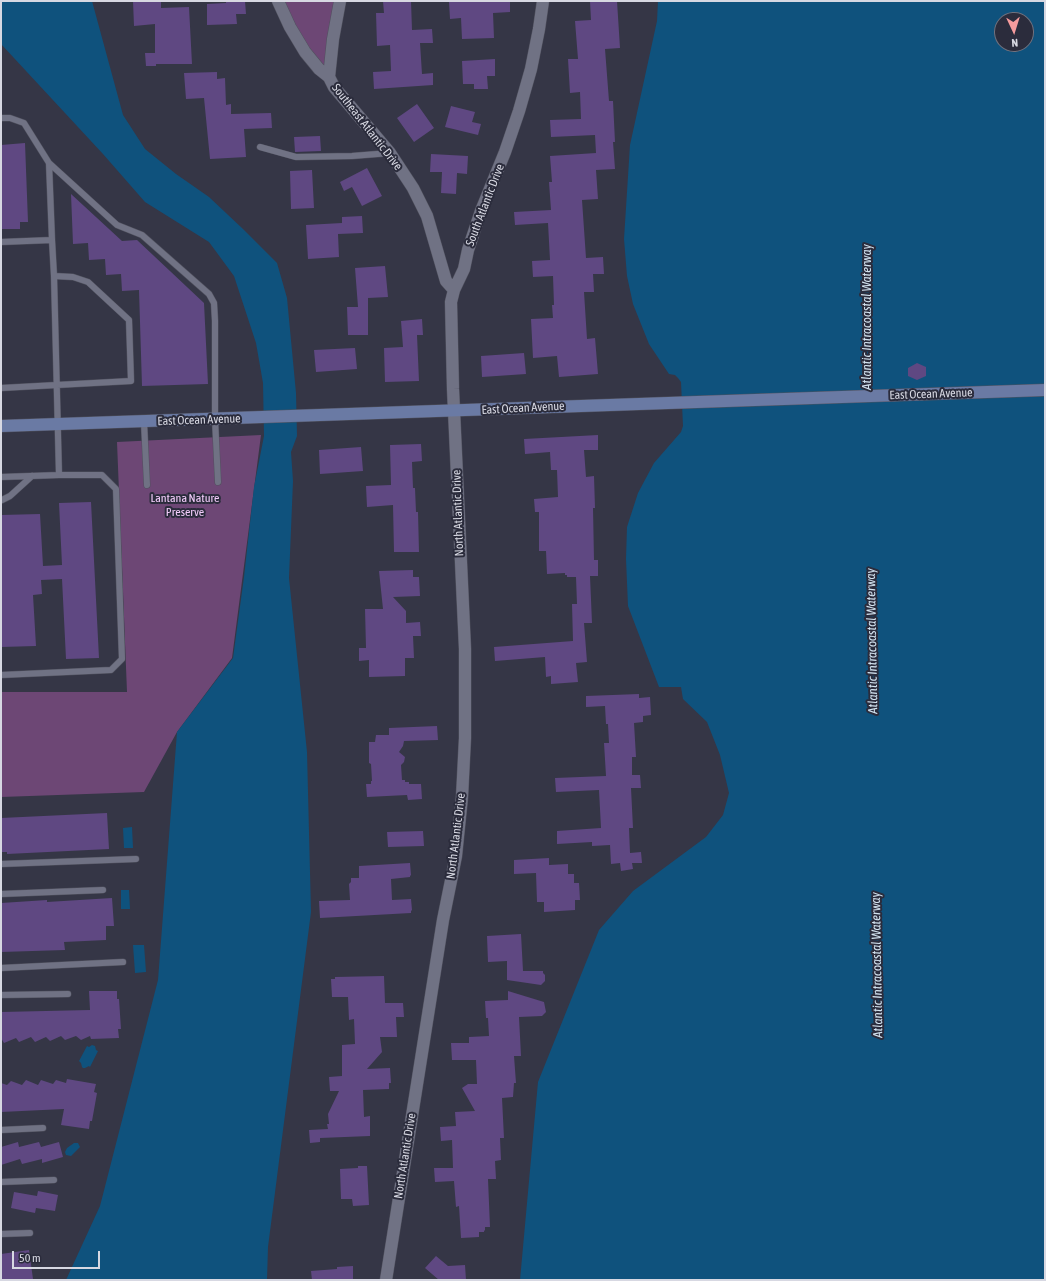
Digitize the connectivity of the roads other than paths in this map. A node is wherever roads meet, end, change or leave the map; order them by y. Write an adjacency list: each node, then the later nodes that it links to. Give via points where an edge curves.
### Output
1 (278, 1): 4 (street, via 305,52)
2 (340, 1): 4 (street, Southeast Atlantic Drive)
3 (543, 1): 12 (street, South Atlantic Drive, via 531,69 519,111)
4 (329, 77): 7 (street, Southeast Atlantic Drive, via 334,87)
5 (1, 118): 8 (lane, via 24,123)
6 (260, 147): 7 (lane, via 296,157)
7 (390, 153): 12 (street, Southeast Atlantic Drive, via 413,188 426,216 446,282)
8 (49, 163): 9 (lane); 17 (lane, via 117,226 142,235 209,294 214,303)
9 (52, 240): 10 (lane); 11 (lane)
10 (1, 242)
11 (54, 276): 13 (lane); 13 (lane, via 73,277 88,282 129,320 132,382)
12 (454, 290): 16 (street, South Atlantic Drive, via 451,312)
13 (57, 385): 14 (lane); 19 (lane)
14 (1, 388)
15 (1045, 390): 16 (main road, East Ocean Avenue)
16 (454, 411): 17 (main road, East Ocean Avenue); 42 (street, North Atlantic Drive, via 464,649 465,738 462,797 456,856 441,928)
17 (215, 419): 18 (main road, East Ocean Avenue); 24 (lane)
18 (144, 422): 19 (main road, East Ocean Avenue); 25 (lane)
19 (58, 425): 20 (main road, East Ocean Avenue); 21 (lane)
20 (1, 426)
21 (59, 475): 22 (lane); 27 (lane, via 102,475 116,489 122,659 111,670)
22 (32, 476): 23 (lane); 26 (lane)
23 (1, 478)
24 (218, 482)
25 (147, 485)
26 (2, 500)
27 (1, 675)
28 (136, 859): 29 (lane)
29 (1, 864)
30 (103, 890): 31 (lane)
31 (1, 894)
32 (123, 962): 33 (lane)
33 (1, 968)
34 (68, 994): 35 (lane)
35 (1, 995)
36 (43, 1128): 37 (lane)
37 (1, 1130)
38 (54, 1180): 39 (lane)
39 (1, 1182)
40 (30, 1233): 41 (lane)
41 (1, 1234)
42 (386, 1280)

